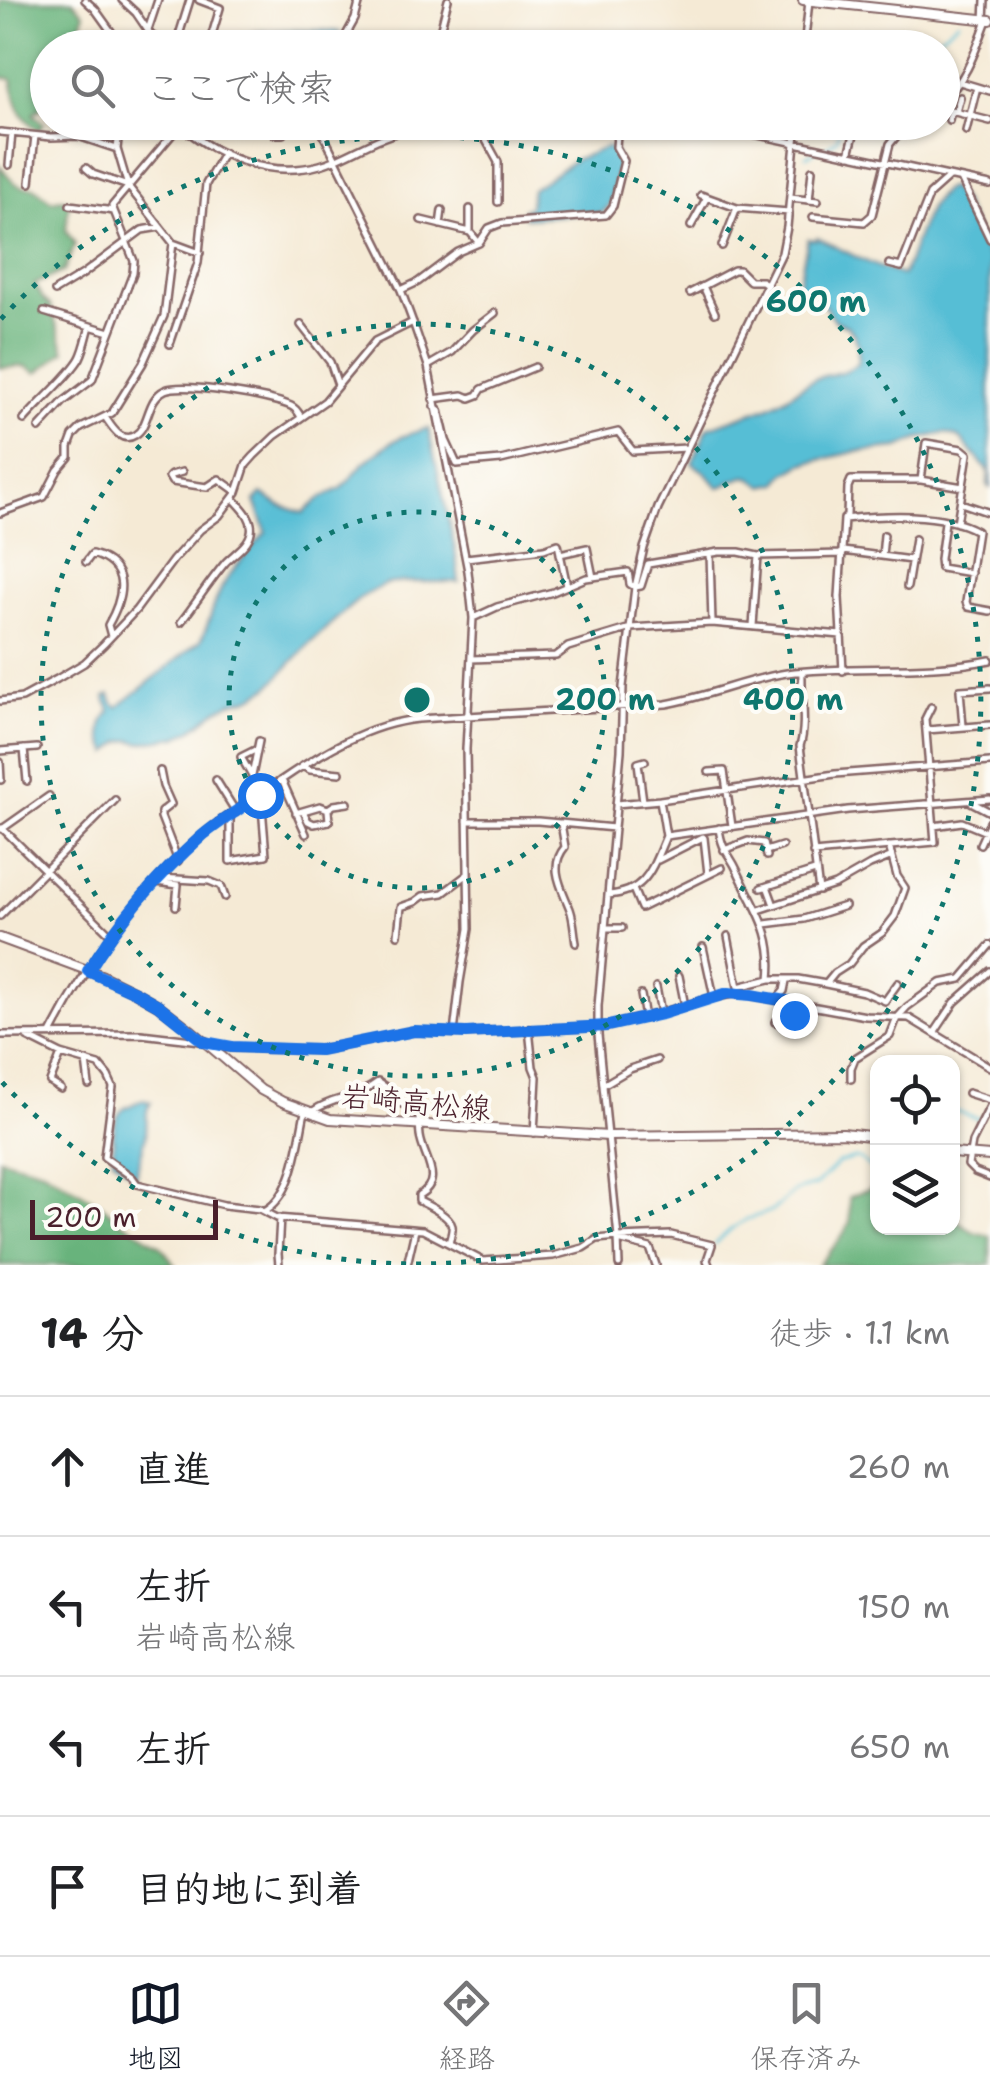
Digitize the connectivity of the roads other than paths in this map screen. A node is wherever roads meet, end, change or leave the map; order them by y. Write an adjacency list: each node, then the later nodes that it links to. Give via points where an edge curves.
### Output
1 (85, 0): 12 (street)
2 (122, 0): 13 (street)
3 (158, 0): 13 (street)
4 (190, 0): 14 (street)
5 (199, 0): 15 (street, via 220,8)
6 (360, 0): 16 (street)
7 (448, 0): 17 (street)
8 (806, 0): 10 (main road); 18 (street)
9 (985, 0): 11 (street)
10 (833, 2): 11 (main road)
11 (987, 20): 19 (street)
12 (110, 30)
13 (148, 30)
14 (181, 30)
15 (213, 30)
16 (349, 30)
17 (439, 30)
18 (805, 30)
19 (960, 82): 20 (street)
20 (977, 87): 21 (street); 23 (street)
21 (990, 91)
22 (960, 113): 23 (street)
23 (970, 116): 24 (street); 25 (street)
24 (990, 121)
25 (966, 131)
26 (0, 132): 27 (street)
27 (12, 134): 28 (street); 48 (street)
28 (30, 136)
29 (35, 140): 53 (street)
30 (90, 140): 43 (street)
31 (118, 140): 43 (street)
32 (165, 140): 55 (street)
33 (200, 140): 44 (street)
34 (326, 140): 46 (street)
35 (376, 140): 46 (street)
36 (486, 140): 59 (street, via 498,162)
37 (617, 140): 75 (street, via 624,161 606,214 502,223)
38 (780, 140): 42 (street)
39 (794, 140): 42 (street)
40 (853, 140): 45 (street)
41 (894, 140): 47 (street)
42 (794, 143): 45 (street); 56 (street)
43 (117, 149): 55 (street)
44 (223, 154): 46 (street, via 265,167); 77 (street, via 206,184)
45 (850, 155): 47 (street)
46 (335, 159): 81 (street)
47 (884, 163): 51 (street); 66 (street, via 872,215 864,222)
48 (9, 165)
49 (86, 168): 55 (street)
50 (812, 170): 57 (street)
51 (949, 177): 52 (street); 78 (street, via 930,194 901,267)
52 (961, 179): 54 (street); 72 (street)
53 (30, 182)
54 (990, 184)
55 (128, 186): 63 (street); 70 (street)
56 (790, 198): 57 (street); 65 (street)
57 (809, 200): 58 (street)
58 (818, 201)
59 (498, 202)
60 (70, 206): 63 (street)
61 (470, 208): 71 (street)
62 (738, 208): 65 (street); 69 (street, via 704,196); 76 (street)
63 (114, 210): 73 (street)
64 (442, 210): 68 (street)
65 (789, 212): 79 (street)
66 (813, 216)
67 (421, 220): 68 (street)
68 (440, 225): 71 (street)
69 (691, 226)
70 (160, 227): 73 (street); 74 (street)
71 (470, 232): 75 (street)
72 (990, 239)
73 (127, 242): 82 (street); 90 (street, via 133,273)
74 (173, 243): 77 (street); 96 (street, via 164,316 143,363)
75 (478, 243): 81 (street)
76 (722, 246)
77 (200, 252): 91 (street)
78 (890, 264)
79 (768, 285): 80 (street, via 734,270); 100 (street)
80 (702, 286): 83 (street); 86 (street)
81 (401, 290): 87 (street)
82 (54, 291)
83 (690, 293)
84 (44, 312): 89 (street)
85 (495, 313): 92 (street)
86 (715, 313)
87 (413, 322): 92 (street); 94 (street, via 375,341)
88 (300, 325): 94 (street, via 330,362)
89 (90, 326): 90 (street); 98 (street, via 72,369)
90 (110, 332): 99 (street, via 92,380)
91 (170, 344)
92 (428, 366): 95 (street)
93 (536, 367): 95 (street, via 470,398)
94 (338, 385): 97 (street)
95 (433, 402): 100 (street, via 458,464 618,432 634,451); 118 (street)
96 (105, 417): 97 (street, via 117,434 135,436 154,399 169,388 185,388 292,406); 106 (street, via 73,436 69,457 44,497)
97 (302, 418): 104 (street, via 246,464)
98 (24, 420)
99 (39, 428)
100 (687, 448): 124 (street, via 652,522)
101 (182, 472): 104 (street, via 171,475 172,482 207,487 220,479)
102 (921, 480): 103 (street); 103 (street, via 926,443 968,454); 108 (street, via 851,480)
103 (963, 487): 105 (street)
104 (235, 495): 128 (street, via 252,532); 133 (street)
105 (961, 502): 107 (street); 110 (street)
106 (0, 513)
107 (990, 513)
108 (844, 520): 109 (street); 113 (street)
109 (945, 521): 110 (street); 121 (street, via 941,568)
110 (957, 523): 121 (street, via 977,530)
111 (884, 535): 117 (street)
112 (915, 539): 119 (street)
113 (843, 553): 116 (street); 117 (street); 132 (street)
114 (560, 554): 118 (street, via 558,544); 122 (street, via 587,548); 123 (street)
115 (710, 554): 116 (street); 124 (street, via 648,564 644,583); 129 (street)
116 (758, 556): 130 (street)
117 (882, 556): 119 (street)
118 (466, 558): 127 (street)
119 (912, 560): 125 (street)
120 (86, 562): 133 (street, via 99,555 118,574)
121 (971, 574): 126 (street, via 968,607)
122 (593, 577): 123 (street); 124 (street, via 628,572)
123 (568, 586): 127 (street)
124 (635, 587): 131 (street)
125 (907, 587)
126 (990, 611)
127 (473, 618): 134 (street)
128 (181, 622)
129 (712, 623): 130 (street); 131 (street)
130 (753, 626): 132 (street)
131 (631, 628): 134 (street, via 568,646 556,656); 141 (street)
132 (840, 635): 136 (street)
133 (112, 636): 139 (street, via 57,679 22,698)
134 (470, 659): 142 (street)
135 (990, 660): 136 (street)
136 (843, 671): 137 (street)
137 (802, 672): 141 (street, via 686,701); 158 (street)
138 (990, 688): 144 (street, via 960,690)
139 (0, 701)
140 (931, 706): 145 (street)
141 (622, 708): 142 (street); 173 (street)
142 (467, 716): 152 (street, via 381,726); 179 (street)
143 (990, 725): 144 (street)
144 (962, 726): 145 (street)
145 (926, 730): 153 (street)
146 (37, 748): 147 (street)
147 (24, 749): 148 (street); 162 (street)
148 (0, 751)
149 (645, 761): 169 (street, via 638,763)
150 (0, 762): 159 (street)
151 (990, 762): 153 (street)
152 (302, 766): 155 (street); 161 (street)
153 (929, 766): 158 (street); 172 (street)
154 (160, 771): 197 (street, via 171,804 162,817)
155 (340, 772)
156 (709, 772): 163 (street, via 724,771)
157 (252, 776): 157 (street, via 242,757 258,745); 164 (street)
158 (804, 779): 163 (street); 178 (street)
159 (1, 780)
160 (216, 780): 177 (street)
161 (282, 780): 164 (street); 176 (street)
162 (27, 781)
163 (727, 790): 168 (street); 182 (street)
164 (261, 794): 177 (street); 177 (street, via 266,855 230,861)
165 (49, 796): 186 (street)
166 (990, 799): 170 (street)
167 (115, 800): 201 (street)
168 (660, 800): 169 (street); 190 (street)
169 (643, 801): 173 (street)
170 (968, 801): 172 (street); 175 (street)
171 (348, 802): 174 (street)
172 (932, 803): 178 (street); 183 (street)
173 (616, 804): 184 (street)
174 (328, 809): 176 (street); 176 (street, via 328,821 314,824)
175 (990, 812)
176 (300, 813): 188 (street)
177 (233, 814): 197 (street)
178 (808, 816): 182 (street); 195 (street)
179 (468, 821): 180 (street); 202 (street)
180 (561, 822): 184 (street); 221 (street, via 565,846 557,878)
181 (990, 822): 187 (street)
182 (732, 826): 185 (street)
183 (934, 826): 187 (street, via 962,822); 193 (street, via 934,842)
184 (614, 828): 207 (street)
185 (719, 828): 189 (street); 194 (street)
186 (1, 830): 201 (street)
187 (986, 832): 191 (street)
188 (306, 834)
189 (703, 834): 190 (street); 198 (street); 203 (street)
190 (666, 836): 198 (street)
191 (980, 844)
192 (782, 846): 194 (street, via 767,853 764,843 748,841)
193 (889, 846): 195 (street); 196 (street)
194 (724, 850): 212 (street)
195 (813, 854): 200 (street)
196 (891, 857): 206 (street); 230 (street, via 905,888 895,916)
197 (178, 861): 204 (street)
198 (655, 862): 205 (street)
199 (722, 868): 203 (street)
200 (815, 871): 206 (street); 209 (street, via 764,887)
201 (46, 872): 213 (street); 218 (street)
202 (468, 874): 217 (street, via 442,893 401,907); 246 (street, via 469,929)
203 (708, 874): 205 (street, via 641,908)
204 (159, 880): 208 (street, via 209,881); 210 (street, via 178,885); 218 (street)
205 (633, 889): 207 (street)
206 (819, 890): 209 (street)
207 (608, 895): 215 (street)
208 (225, 897)
209 (774, 905): 212 (street)
210 (176, 906)
211 (846, 906): 214 (street)
212 (759, 910): 214 (street)
213 (0, 916)
214 (765, 924): 228 (street)
215 (606, 928): 216 (street); 243 (street)
216 (622, 928)
217 (398, 935)
218 (112, 936): 226 (street)
219 (728, 936): 233 (street)
220 (0, 938): 226 (main road, 岩崎高松線)
221 (576, 943)
222 (990, 946): 224 (street)
223 (704, 947): 235 (street)
224 (982, 956): 225 (street); 241 (street, via 961,978 940,982)
225 (990, 967): 245 (street)
226 (88, 971): 247 (street); 250 (main road, 岩崎高松線, via 158,1005)
227 (678, 976): 238 (street)
228 (770, 978): 229 (street); 233 (street)
229 (786, 980): 230 (street); 236 (street)
230 (826, 984): 231 (street, via 885,1001)
231 (898, 984)
232 (656, 987): 239 (street)
233 (738, 990): 235 (street); 236 (street)
234 (642, 995): 240 (street)
235 (714, 997): 238 (street)
236 (777, 999): 237 (street)
237 (798, 1003): 241 (street); 242 (street, via 788,1026)
238 (685, 1006): 239 (street)
239 (662, 1014): 240 (street)
240 (645, 1018): 243 (street)
241 (898, 1018): 245 (street); 255 (street, via 890,1036 855,1058)
242 (775, 1022)
243 (597, 1026): 244 (street); 257 (street)
244 (529, 1028): 246 (street); 263 (street, via 537,1077)
245 (935, 1032): 254 (street)
246 (454, 1033): 250 (street, via 414,1031 320,1050)
247 (51, 1034): 249 (street); 250 (street)
248 (0, 1035): 249 (street)
249 (25, 1036): 251 (street)
250 (204, 1042): 261 (main road, 岩崎高松線, via 262,1090)
251 (61, 1054): 253 (street); 258 (street, via 50,1082)
252 (657, 1060): 257 (street)
253 (86, 1061): 256 (street); 270 (street, via 99,1065 113,1087 104,1157 137,1184)
254 (990, 1068)
255 (851, 1079)
256 (89, 1085)
257 (603, 1085): 264 (street)
258 (61, 1089)
259 (968, 1093): 260 (street)
260 (990, 1103): 267 (street)
261 (308, 1113): 262 (main road, 岩崎高松線); 262 (street, via 378,1082 396,1102 418,1111); 270 (street, via 286,1188)
262 (420, 1126): 263 (main road, 岩崎高松線); 274 (street, via 432,1183 419,1201 452,1224)
263 (534, 1133): 264 (main road, 岩崎高松線)
264 (609, 1136): 265 (main road, 岩崎高松線); 273 (street)
265 (870, 1136)
266 (960, 1153): 267 (main road)
267 (968, 1154): 268 (main road); 269 (street, via 968,1166)
268 (990, 1156)
269 (990, 1178)
270 (264, 1211): 271 (street)
271 (280, 1218): 272 (street); 275 (street)
272 (415, 1230): 274 (street); 276 (street)
273 (618, 1238): 274 (street, via 554,1256 492,1261); 277 (street); 278 (street, via 650,1248); 279 (street, via 671,1235 707,1242)
274 (449, 1243)
275 (279, 1265)
276 (407, 1265)
277 (619, 1265)
278 (656, 1265)
279 (709, 1265)

